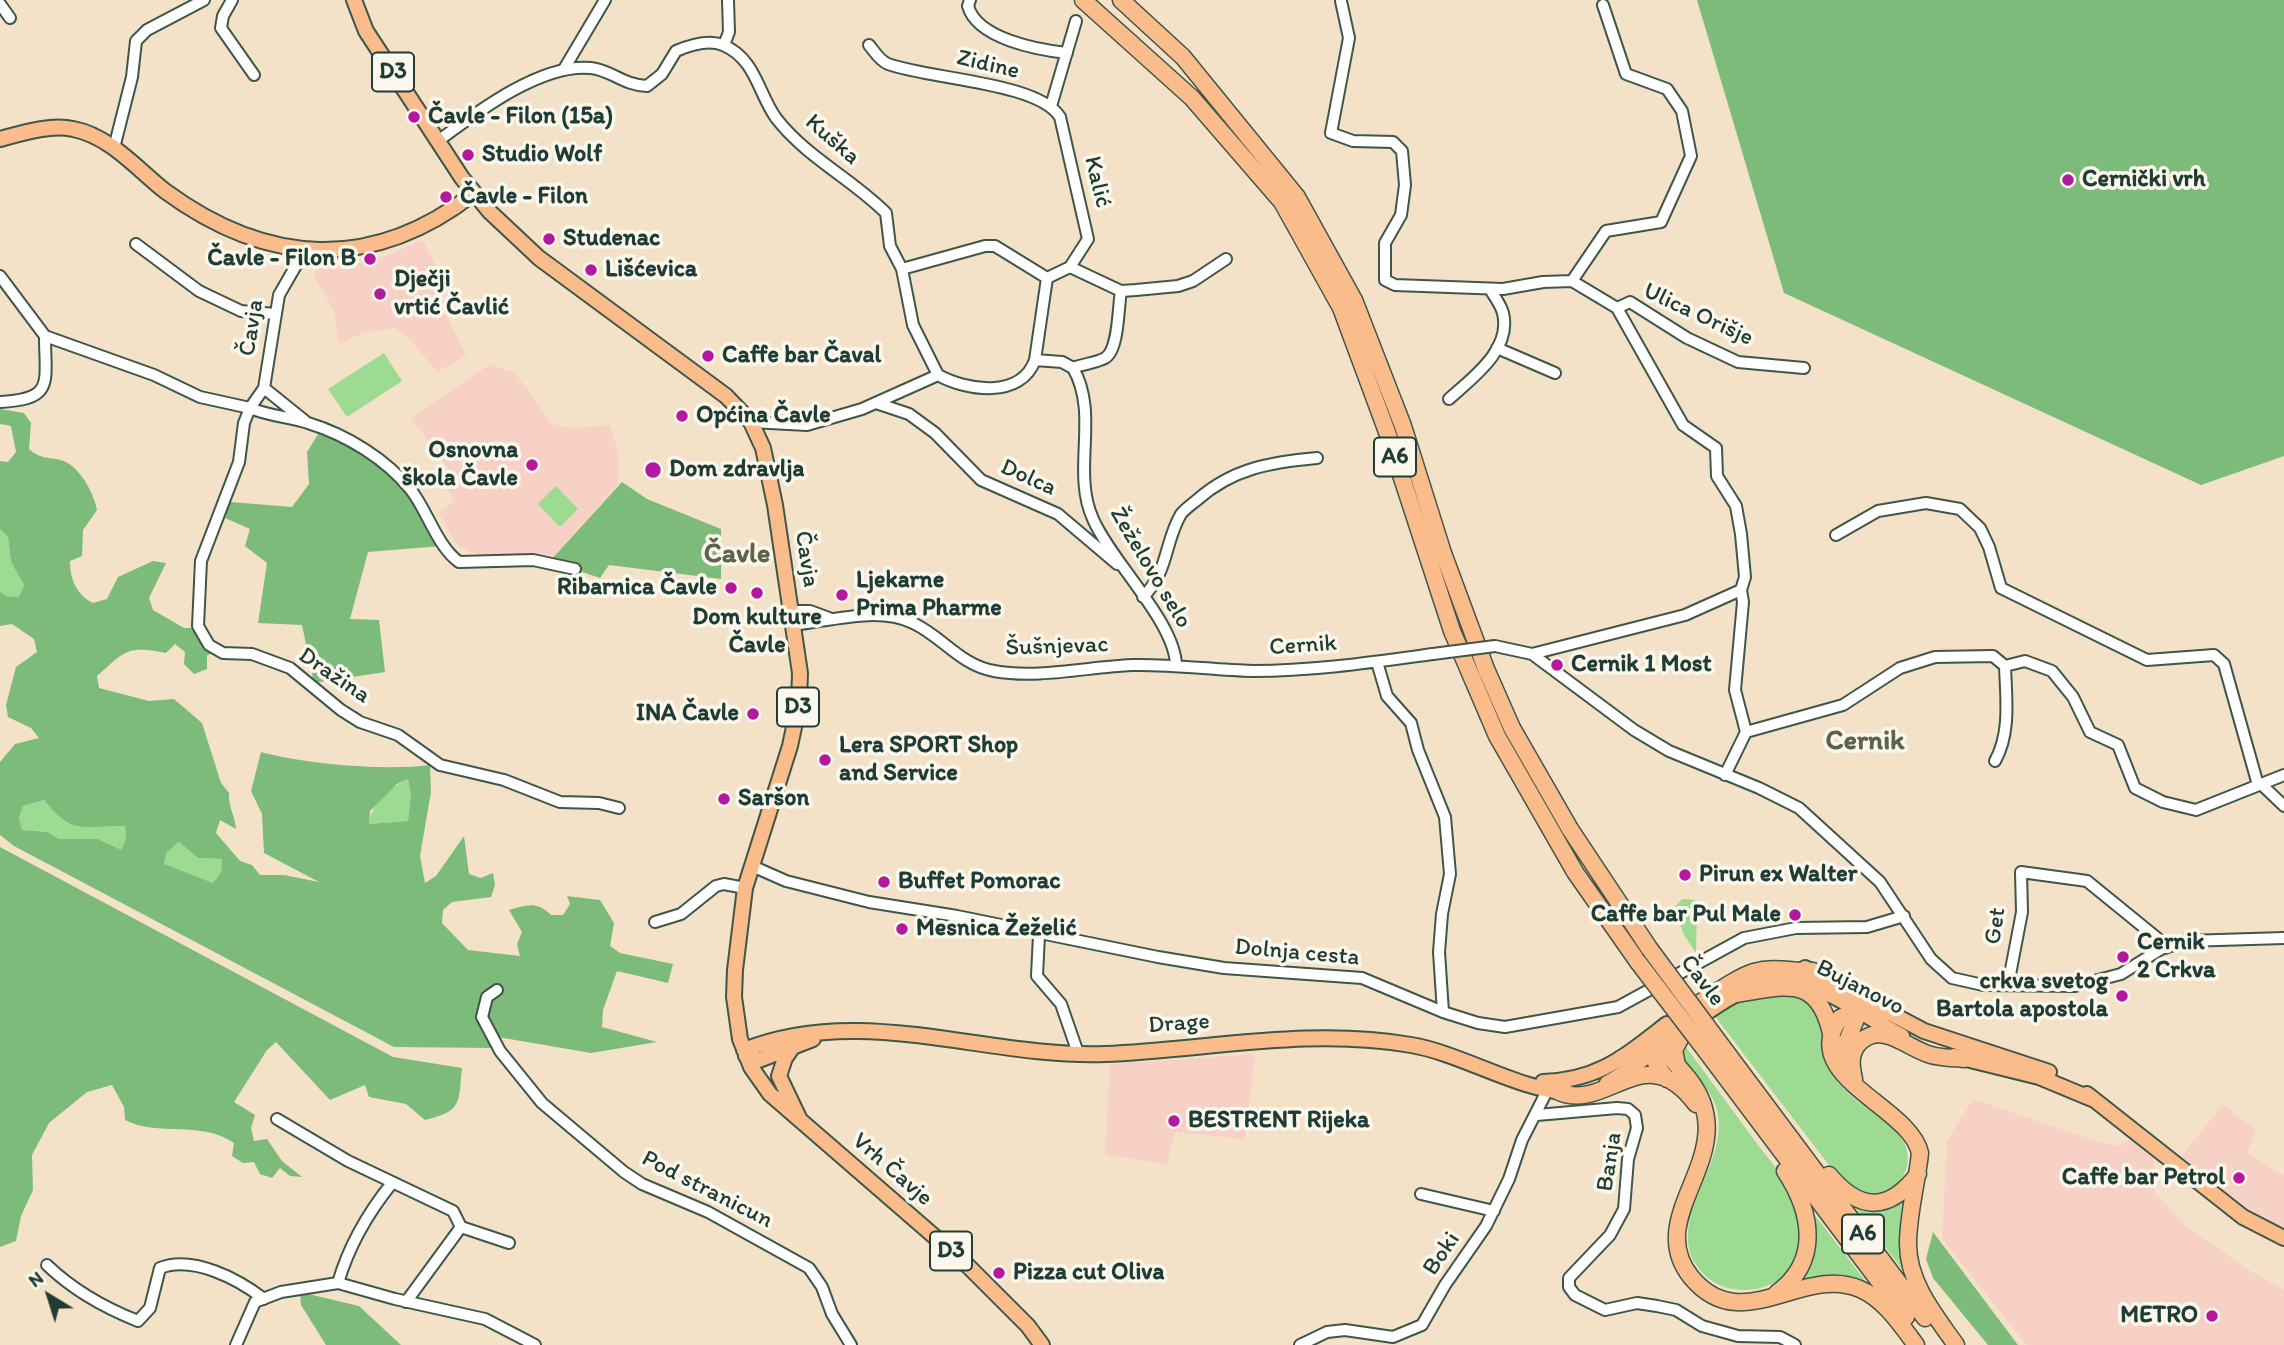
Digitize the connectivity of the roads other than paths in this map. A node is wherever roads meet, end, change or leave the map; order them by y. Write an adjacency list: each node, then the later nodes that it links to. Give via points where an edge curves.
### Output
1 (204, 0): 24 (street, via 135,41 132,77)
2 (232, 0): 19 (street, via 221,28)
3 (354, 0): 23 (main road, D3, via 366,31)
4 (605, 0): 18 (street)
5 (728, 0): 15 (street, via 729,32)
6 (970, 0): 17 (street, Zidine, via 971,14 1000,36 1039,50)
7 (1083, 0): 77 (highway, A6, via 1192,98 1282,202 1341,307 1452,631 1497,736 1576,872)
8 (1109, 0): 20 (highway, A6)
9 (1121, 0): 20 (highway, via 1183,57)
10 (1341, 1): 34 (street, via 1349,38 1331,133 1353,141 1393,142 1402,151 1405,185 1401,215 1385,243 1385,280 1395,285)
11 (0, 4): 13 (street)
12 (1603, 5): 33 (street, via 1626,74 1667,89 1682,111 1691,156 1661,222 1606,231)
13 (10, 18)
14 (1076, 21): 17 (street)
15 (724, 45): 18 (street, via 712,42 676,51 662,74 647,86 623,82 599,69); 30 (street, Kuška, via 752,71 774,116 799,143 886,214 890,246)
16 (869, 45): 21 (street, Zidine, via 886,63 1029,95)
17 (1067, 53): 21 (street)
18 (564, 69): 23 (street, via 481,109)
19 (254, 75)
20 (1210, 93): 77 (highway, A6, via 1297,197 1354,300 1496,693)
21 (1051, 106): 29 (street, Kalić, via 1060,117 1086,221 1088,239)
22 (0, 139): 24 (main road, via 73,129)
23 (438, 141): 25 (main road, Čavja / D3)
24 (114, 148): 27 (main road, via 191,208 244,234)
25 (473, 194): 27 (main road, via 422,229 396,240 340,251); 50 (main road, Čavja / D3, via 539,258 726,396)
26 (136, 244): 37 (street, via 199,291 241,311)
27 (306, 248): 37 (street, Čavja, via 279,295)
28 (1226, 259): 35 (street, via 1178,286)
29 (1070, 267): 32 (street); 35 (street)
30 (902, 269): 32 (street, via 995,246); 44 (street, Kuška, via 913,325)
31 (0, 276): 38 (street)
32 (1047, 278): 40 (street)
33 (1573, 281): 34 (street); 36 (street)
34 (1489, 289): 39 (street, via 1503,312 1504,331)
35 (1121, 291): 41 (street, via 1110,355)
36 (1617, 308): 42 (street, Ulica Orišje, via 1630,303 1738,362); 56 (street, via 1684,425 1716,448 1717,476 1736,506 1741,534 1745,577)
37 (275, 314): 45 (street, Čavja)
38 (45, 336): 47 (street, via 45,380 39,394); 49 (street, via 154,375 200,397)
39 (1497, 348): 43 (street); 46 (street, via 1483,368)
40 (1035, 360): 41 (street, via 1062,362); 44 (street, via 1025,377 988,390)
41 (1073, 368): 55 (street, Žeželovo selo, via 1087,412 1089,506)
42 (1804, 368)
43 (1555, 373)
44 (938, 375): 48 (street)
45 (264, 387): 49 (street, Čavja); 51 (street)
46 (1448, 399)
47 (0, 402)
48 (876, 403): 50 (street, via 807,425); 55 (street, Dolca, via 909,414 935,433 981,480 1058,514)
49 (250, 408): 51 (street); 69 (street, Dražina, via 239,462 201,561 198,626 209,645 223,653 252,654 290,668 341,710 398,735 440,765 525,787 544,798)
50 (751, 422): 58 (main road, Čavja / D3, via 775,505)
51 (307, 423): 54 (street, via 358,444 396,474 459,562 533,560)
52 (1317, 458): 57 (street, via 1247,469 1206,492 1182,514 1158,582)
53 (1836, 536): 67 (street, via 1878,512 1926,503 1960,509 1980,528 2001,588 2147,660 2214,655 2224,664)
54 (575, 569)
55 (1127, 573): 57 (street, Žeželovo selo)
56 (1741, 590): 59 (street, via 1685,615); 63 (street, via 1735,690)
57 (1143, 597): 61 (street, Žeželovo selo, via 1173,647)
58 (792, 618): 61 (street, Šušnjevac, via 810,611 829,618 901,617 930,632 973,666 995,671); 70 (main road, Čavja / D3, via 799,703 779,787)
59 (1532, 654): 60 (street, Cernik, bridge, via 1495,646); 65 (street, via 1634,730)
60 (1377, 662): 61 (street, Cernik, via 1254,671); 85 (street, via 1387,696 1411,723 1445,817 1450,874 1439,952)
61 (1176, 666)
62 (2005, 666): 63 (street, via 1993,656 1935,657 1900,667 1843,705); 64 (street, via 2006,722 2003,747); 67 (street, via 2025,661 2052,671 2073,697 2090,732 2118,745 2135,788 2163,802 2196,810)
63 (1746, 732): 65 (street)
64 (1995, 761)
65 (1725, 775): 72 (street, via 1779,797 1807,815 1880,882)
66 (2284, 775): 67 (street)
67 (2259, 784): 68 (street)
68 (2284, 806)
69 (619, 808)
70 (752, 866): 71 (main road, Čavja / D3); 74 (street, Dolnja cesta, via 786,881 869,902)
71 (745, 888): 73 (street, via 716,886 681,914); 92 (main road, Čavja / D3, via 734,997)
72 (1904, 916): 79 (street, via 1931,959 1952,978); 85 (street, Dolnja cesta, via 1867,927 1796,928 1744,938 1642,996 1590,1013 1505,1027)
73 (655, 922)
74 (1039, 935): 85 (street, Dolnja cesta, via 1224,968 1362,978); 93 (street, via 1037,976 1061,1004)
75 (2284, 938): 76 (street, via 2198,940)
76 (2161, 949): 79 (street, via 2120,974 2090,983); 79 (street, Get, via 2157,938 2087,881 2021,872 2022,912)
77 (1642, 958): 90 (highway, Čavle / A6, bridge); 90 (highway)
78 (1814, 971): 81 (main road, Bujanovo); 86 (main road, Bujanovo, via 1780,963 1753,967 1716,986); 91 (highway, via 1773,969 1741,977 1665,1032)
79 (2008, 985)
80 (497, 990): 119 (street, Pod stranicun, via 487,997 482,1017 500,1051 542,1103 642,1184 708,1212 809,1268)
81 (1849, 990): 83 (highway); 84 (main road, Bujanovo)
82 (1736, 994): 83 (main road, Bujanovo, via 1757,982 1793,981); 86 (main road, Bujanovo); 88 (highway, via 1769,986 1800,989 1820,1005)
83 (1857, 1009): 84 (highway); 88 (highway, via 1840,1018); 95 (main road, Bujanovo, via 1914,1041); 97 (highway, via 1844,1051)
84 (1879, 1009): 100 (main road, Bujanovo, via 1940,1038 2064,1077)
85 (1443, 1012)
86 (1679, 1025): 91 (main road, Bujanovo); 94 (main road, Drage); 96 (highway)
87 (830, 1032): 89 (main road, Drage); 92 (main road, Drage, via 785,1037); 93 (main road, Drage, via 887,1030 1003,1048)
88 (1832, 1038): 101 (highway, via 1841,1072)
89 (794, 1046): 92 (main road, Drage, via 759,1060); 104 (main road, via 779,1076)
90 (1712, 1046): 105 (highway, via 1846,1193 1879,1204 1897,1196); 114 (highway, via 1803,1205 1808,1228 1806,1258 1798,1273); 124 (highway, A6); 125 (highway, A6)
91 (1656, 1049): 94 (highway); 96 (highway, via 1656,1064); 99 (main road, Drage, via 1603,1084 1583,1091)
92 (745, 1053): 104 (main road, Vrh Čavje / D3, via 763,1087)
93 (1078, 1053): 98 (main road, Drage, via 1361,1040 1411,1045)
94 (1621, 1059): 98 (main road, Drage, via 1586,1077)
95 (1965, 1059): 97 (highway, via 1933,1056 1876,1034 1860,1042 1853,1052); 100 (main road, Bujanovo, via 2039,1077)
96 (1674, 1074): 99 (highway, via 1639,1074 1588,1094 1569,1096); 114 (highway, via 1706,1123 1706,1149 1678,1225 1681,1259 1698,1284 1721,1299 1749,1303)
97 (1854, 1079): 101 (highway)
98 (1528, 1082): 99 (main road, Drage)
99 (1552, 1090): 102 (street, Boki)
100 (2092, 1099): 110 (main road, Bujanovo, via 2243,1217)
101 (1873, 1101): 105 (highway, via 1912,1134 1920,1153)
102 (1536, 1115): 108 (street, Boki); 122 (street, Banja, via 1616,1108 1635,1115 1624,1209 1610,1235 1569,1278 1575,1295 1605,1310 1637,1303 1676,1310 1702,1326 1738,1336 1780,1337)
103 (277, 1119): 106 (street)
104 (801, 1122): 120 (main road, Vrh Čavje / D3, via 965,1263)
105 (1918, 1174): 126 (highway, via 1909,1256 1925,1300)
106 (392, 1183): 109 (street, via 453,1211); 113 (street, via 346,1254)
107 (1421, 1194): 108 (street)
108 (1494, 1211): 121 (street, Boki, via 1422,1325 1393,1336 1327,1332)
109 (461, 1227): 111 (street); 116 (street)
110 (2284, 1238)
111 (509, 1243)
112 (47, 1265): 115 (street, via 98,1303 138,1321 150,1308 160,1268 168,1265 217,1270)
113 (338, 1283): 115 (street); 116 (street)
114 (1772, 1296): 123 (highway, via 1822,1285 1854,1287 1879,1302)
115 (264, 1299): 117 (street, via 255,1302)
116 (407, 1302): 118 (street, via 485,1319)
117 (236, 1345)
118 (535, 1345)
119 (851, 1345)
120 (1042, 1345)
121 (1300, 1345)
122 (1795, 1345)
123 (1916, 1345)
124 (1927, 1345)
125 (1946, 1345)
126 (1956, 1345)

